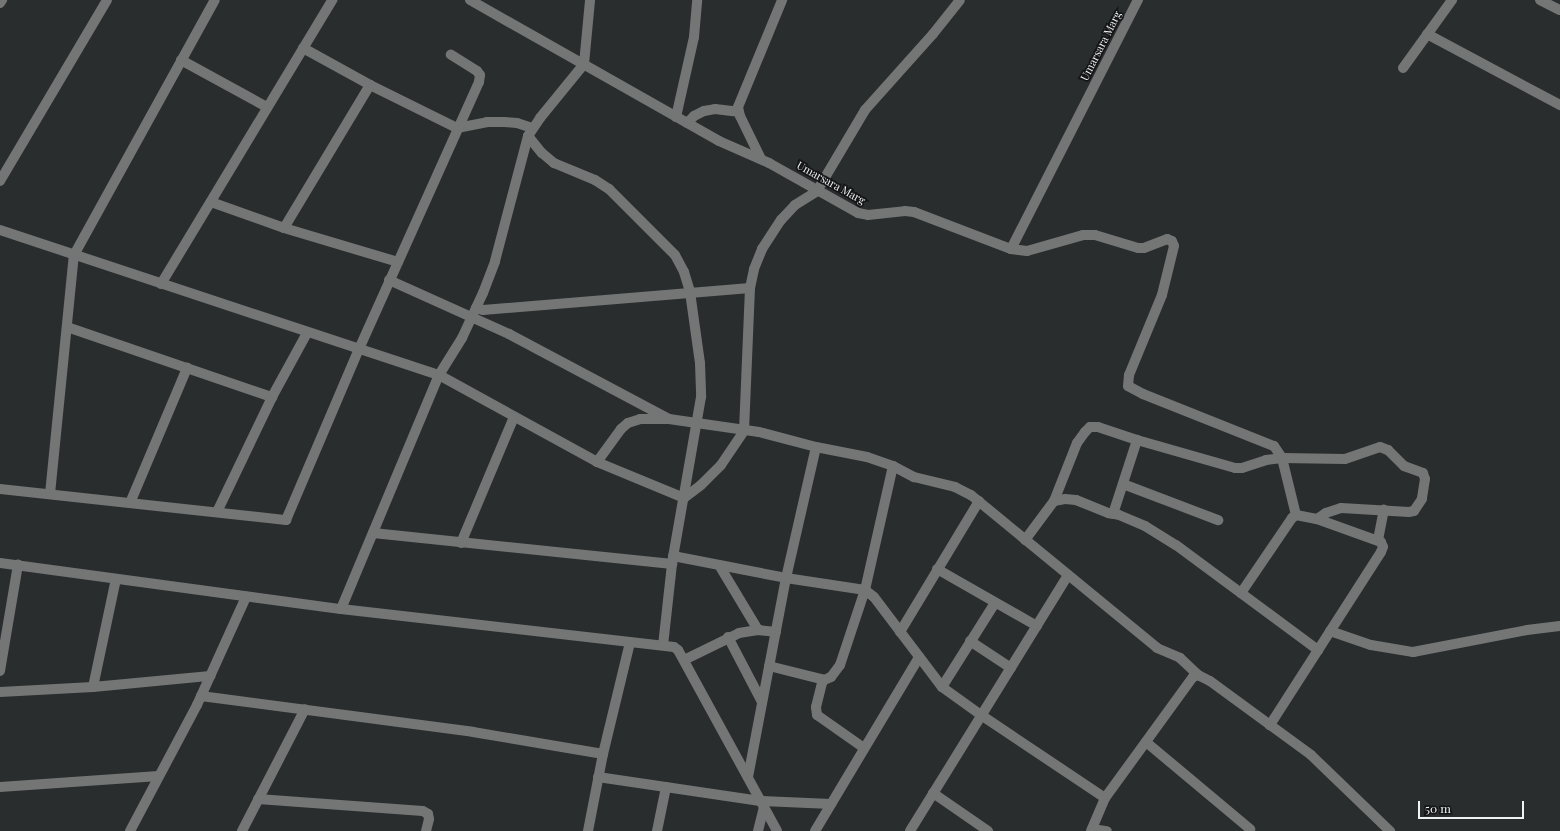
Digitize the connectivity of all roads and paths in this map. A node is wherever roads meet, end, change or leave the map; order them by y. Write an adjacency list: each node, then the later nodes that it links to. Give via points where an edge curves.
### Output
1 (2, 0): 14 (street)
2 (107, 0): 32 (street)
3 (215, 0): 20 (street)
4 (332, 0): 18 (street)
5 (470, 0): 16 (street, Umarsara Marg)
6 (491, 0): 16 (street)
7 (590, 0): 21 (street)
8 (697, 0): 27 (street, via 694,37)
9 (782, 0): 26 (street)
10 (960, 0): 33 (street, via 865,110)
11 (1138, 0): 37 (street, Umarsara Marg)
12 (1452, 0): 17 (street)
13 (1540, 0): 15 (street)
14 (0, 3)
15 (1560, 10)
16 (490, 11): 21 (street, Umarsara Marg)
17 (1427, 34): 22 (street); 24 (street)
18 (303, 48): 23 (street); 25 (street)
19 (450, 55): 29 (street, via 480,76)
20 (182, 60): 25 (street); 38 (street)
21 (584, 64): 27 (street, Umarsara Marg); 30 (street)
22 (1403, 68)
23 (370, 85): 29 (street); 35 (street)
24 (1560, 105)
25 (268, 107): 34 (street)
26 (738, 112): 28 (street, via 715,109 704,111); 31 (street)
27 (676, 117): 28 (street, Umarsara Marg)
28 (686, 123): 31 (street, Umarsara Marg, via 728,146)
29 (457, 128): 30 (street, via 487,122 504,122 517,123); 39 (street)
30 (530, 132): 43 (street, via 542,153 554,162 609,189 675,255); 44 (street, via 495,261)
31 (761, 159): 33 (street, Umarsara Marg)
32 (0, 181)
33 (817, 191): 37 (street, Umarsara Marg, via 863,215 914,212); 42 (street, via 794,205 782,220 762,249)
34 (211, 202): 35 (street); 41 (street)
35 (284, 228): 39 (street)
36 (0, 230): 38 (street)
37 (1011, 249): 57 (street, via 1027,251 1083,235 1095,235 1138,248 1167,239 1172,241 1174,246 1162,295 1129,375 1128,386 1216,424 1266,441 1274,446)
38 (74, 255): 41 (street); 45 (street)
39 (398, 262): 40 (street)
40 (389, 280): 44 (street); 47 (street)
41 (161, 284): 46 (street)
42 (750, 288): 43 (street); 54 (street)
43 (690, 292): 44 (street); 53 (street, via 700,363 700,397)
44 (474, 312): 49 (street, via 462,338); 52 (street)
45 (67, 327): 48 (street); 62 (street)
46 (307, 333): 47 (street); 50 (street)
47 (359, 349): 49 (street); 68 (street, via 286,520)
48 (187, 368): 50 (street); 66 (street)
49 (439, 375): 51 (street); 73 (street)
50 (272, 397): 68 (street)
51 (514, 417): 58 (street); 76 (street)
52 (669, 419): 53 (street); 58 (street, via 640,419 628,423)
53 (696, 424): 54 (street); 63 (street)
54 (744, 431): 56 (street, via 759,432); 63 (street, via 721,465 702,485)
55 (1137, 440): 57 (street, via 1235,468); 60 (street); 64 (street, via 1098,427 1090,427 1077,443)
56 (816, 447): 59 (street); 83 (street)
57 (1282, 458): 67 (street, via 1345,459 1384,447 1399,463 1423,473 1425,479 1422,499 1414,511); 70 (street)
58 (597, 462): 63 (street)
59 (893, 466): 65 (street, via 914,477 955,487); 85 (street)
60 (1122, 484): 69 (street); 72 (street)
61 (0, 489): 62 (street)
62 (50, 494): 66 (street)
63 (684, 498): 77 (street)
64 (1054, 501): 69 (street, via 1076,500); 74 (street)
65 (979, 502): 74 (street); 81 (street)
66 (130, 503): 68 (street)
67 (1384, 510): 71 (street, via 1341,508); 75 (street)
68 (216, 512)
69 (1113, 514): 86 (street, via 1157,533)
70 (1296, 515): 71 (street); 86 (street)
71 (1317, 519): 75 (street)
72 (1218, 520)
73 (373, 533): 76 (street); 89 (street)
74 (1025, 540): 82 (street)
75 (1378, 540): 93 (street, via 1382,542 1380,552)
76 (461, 543): 77 (street)
77 (673, 560): 80 (street); 99 (street)
78 (0, 563): 79 (street)
79 (18, 565): 84 (street); 105 (street)
80 (719, 565): 83 (street); 92 (street)
81 (938, 569): 88 (street); 95 (street)
82 (1068, 575): 90 (street); 106 (street, via 1157,648 1180,658)
83 (786, 578): 85 (street); 94 (street)
84 (116, 579): 87 (street); 109 (street)
85 (865, 590): 95 (street, via 874,597); 108 (street, via 840,665 831,677)
86 (1241, 593): 100 (street)
87 (246, 597): 89 (street); 107 (street)
88 (995, 602): 90 (street); 97 (street)
89 (341, 609): 98 (street)
90 (1037, 626): 104 (street)
91 (1560, 626): 93 (street, via 1414,652 1371,645)
92 (758, 630): 94 (street); 96 (street)
93 (1330, 631): 100 (street)
94 (776, 632): 103 (street)
95 (900, 632): 101 (street)
96 (728, 637): 102 (street); 113 (street)
97 (970, 641): 104 (street); 110 (street)
98 (630, 642): 99 (street); 119 (street)
99 (663, 645): 102 (street, via 674,647)
100 (1318, 650): 116 (street)
101 (919, 657): 110 (street); 118 (street)
102 (684, 660): 122 (street)
103 (769, 666): 108 (street); 113 (street)
104 (1011, 668): 115 (street)
105 (0, 670)
106 (1198, 675): 116 (street); 117 (street, via 1193,677)
107 (210, 676): 109 (street); 112 (street)
108 (822, 681): 118 (street, via 816,707 817,715)
109 (93, 687): 111 (street)
110 (942, 687): 115 (street)
111 (0, 692)
112 (201, 696): 114 (street); 120 (street)
113 (762, 702): 122 (street)
114 (305, 709): 119 (street, via 473,732); 127 (street)
115 (981, 715): 125 (street); 126 (street)
116 (1270, 725): 143 (street, via 1312,755)
117 (1146, 742): 126 (street); 130 (street)
118 (864, 748): 129 (street)
119 (602, 754): 121 (street)
120 (159, 776): 123 (street); 132 (street)
121 (598, 777): 124 (street); 135 (street)
122 (748, 777): 128 (street)
123 (0, 787)
124 (666, 787): 128 (street); 136 (street)
125 (934, 793): 140 (street); 141 (street)
126 (1105, 798): 131 (street)
127 (258, 799): 133 (street); 134 (street, via 423,811 428,814 429,819)
128 (762, 804): 129 (street); 137 (street); 138 (street)
129 (831, 804): 139 (street)
130 (1250, 829)
131 (1091, 830): 142 (street)
132 (130, 831)
133 (242, 831)
134 (426, 831)
135 (588, 831)
136 (657, 831)
137 (758, 831)
138 (777, 831)
139 (815, 831)
140 (910, 831)
141 (988, 831)
142 (1107, 831)
143 (1390, 831)

